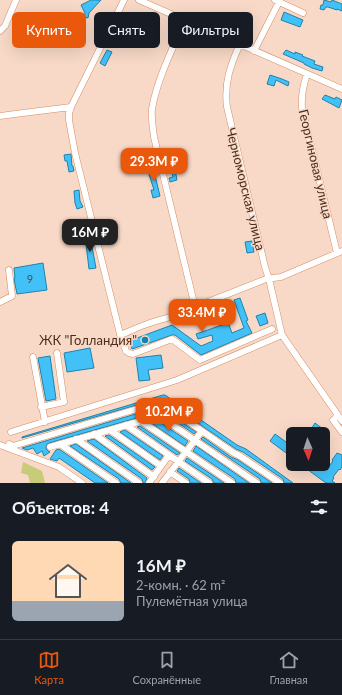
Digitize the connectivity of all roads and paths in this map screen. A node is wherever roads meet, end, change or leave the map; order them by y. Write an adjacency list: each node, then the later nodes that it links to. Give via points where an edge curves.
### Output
1 (16, 0): 7 (street, via 5,26)
2 (124, 0): 14 (street)
3 (140, 0): 5 (street)
4 (278, 1): 6 (street); 11 (street)
5 (168, 12)
6 (303, 13)
7 (0, 31)
8 (174, 48): 20 (street, via 158,86 152,121)
9 (238, 48): 18 (street, Черноморская улица, via 229,73 226,96 229,118)
10 (248, 48): 11 (street)
11 (254, 51): 12 (street)
12 (307, 74): 13 (street); 16 (street, Георгиновая улица, via 303,87 302,108)
13 (342, 89)
14 (71, 107): 15 (street); 23 (street, via 69,120 76,153)
15 (0, 116)
16 (340, 252): 18 (street)
17 (9, 270): 19 (street, via 12,296)
18 (269, 279): 20 (street); 24 (street, Черноморская улица)
19 (0, 302)
20 (195, 307): 23 (street)
21 (272, 329): 22 (street)
22 (260, 334): 23 (street, via 200,360 172,339 133,354 129,353); 25 (street)
23 (120, 335)
24 (282, 335): 25 (street); 30 (street)
25 (264, 343): 31 (street, via 177,380)
26 (58, 353): 28 (street, via 64,402)
27 (32, 357): 28 (street)
28 (41, 407): 31 (street)
29 (158, 415): 39 (street)
30 (340, 418): 36 (street, via 333,420)
31 (44, 422): 35 (street)
32 (126, 425): 33 (street); 44 (street, via 143,422); 45 (street)
33 (110, 430): 37 (street); 47 (street)
34 (202, 431): 39 (street); 42 (street, via 159,402); 59 (street)
35 (11, 432)
36 (342, 432)
37 (94, 434): 38 (street); 49 (street)
38 (76, 440): 40 (street); 52 (street)
39 (194, 440): 44 (street); 58 (street)
40 (60, 444): 43 (street); 51 (street)
41 (0, 445): 42 (street)
42 (8, 446): 50 (street, via 59,467)
43 (50, 447)
44 (186, 451): 46 (street); 57 (street)
45 (169, 455): 46 (street); 47 (street)
46 (178, 461): 48 (street); 56 (street)
47 (161, 466): 49 (street)
48 (170, 472): 54 (street); 55 (street)
49 (154, 477): 53 (street)
50 (82, 483)
51 (116, 483)
52 (139, 483)
53 (149, 483)
54 (162, 483)
55 (186, 483)
56 (209, 483)
57 (232, 483)
58 (257, 483)
59 (280, 483)

